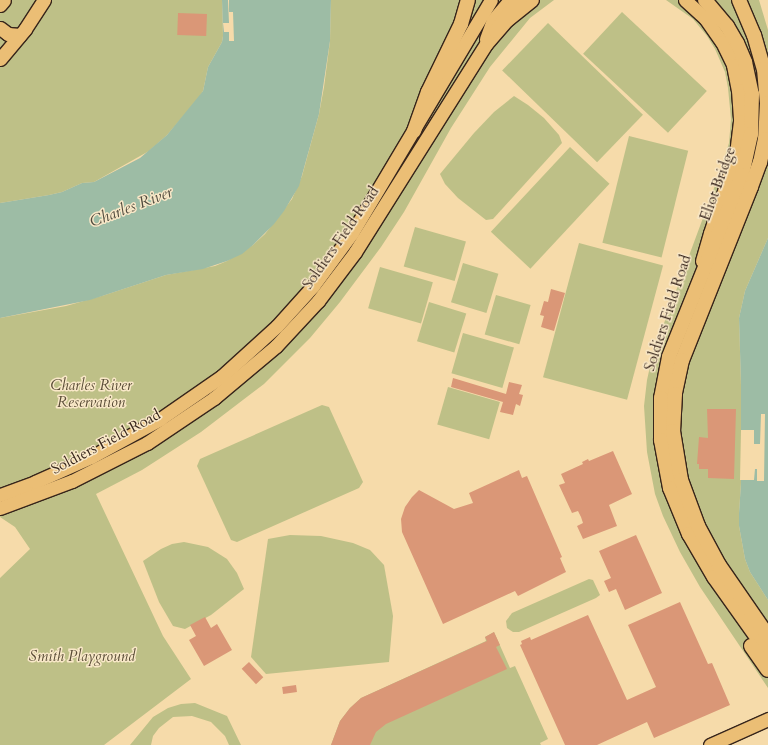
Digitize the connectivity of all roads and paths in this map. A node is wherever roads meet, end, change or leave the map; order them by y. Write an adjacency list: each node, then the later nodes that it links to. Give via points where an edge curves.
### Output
1 (4, 0): 11 (main road)
2 (44, 0): 14 (main road)
3 (468, 0): 18 (highway, via 461,24 428,92)
4 (491, 0): 18 (main road, Soldiers Field Road)
5 (510, 0): 16 (main road, via 493,20)
6 (519, 0): 13 (highway)
7 (532, 0): 13 (main road, Soldiers Field Road)
8 (685, 0): 19 (main road, Soldiers Field Road, via 708,22 727,52 736,76 740,107 739,135 734,162 710,233)
9 (705, 0): 19 (highway, Eliot Bridge, via 725,22 740,49 751,88 752,122 750,145 742,175)
10 (739, 0): 22 (highway, Soldiers Field Road, via 754,35 764,69 767,97 766,132 756,173 686,346 677,380 673,412 674,446 681,480)
11 (0, 5)
12 (0, 28): 14 (main road, via 8,34)
13 (496, 31): 16 (main road, Soldiers Field Road)
14 (20, 35): 17 (main road)
15 (0, 42): 17 (main road)
16 (483, 48): 21 (main road, Soldiers Field Road, via 355,252 318,301 276,346 214,398 147,443 78,478)
17 (0, 58)
18 (414, 131): 20 (main road, Soldiers Field Road, via 334,260 290,312 251,351 192,398 143,429 66,469)
19 (694, 292): 23 (highway, Soldiers Field Road, via 667,363 661,398 660,433 663,461 672,495)
20 (0, 495)
21 (0, 508)
22 (694, 517): 24 (highway); 25 (highway, Soldiers Field Road, via 719,565)
23 (702, 558): 26 (highway, Soldiers Field Road); 27 (highway, via 722,603)
24 (768, 620)
25 (768, 636)
26 (768, 653)
27 (768, 670)
28 (768, 719): 29 (main road)
29 (710, 745)

